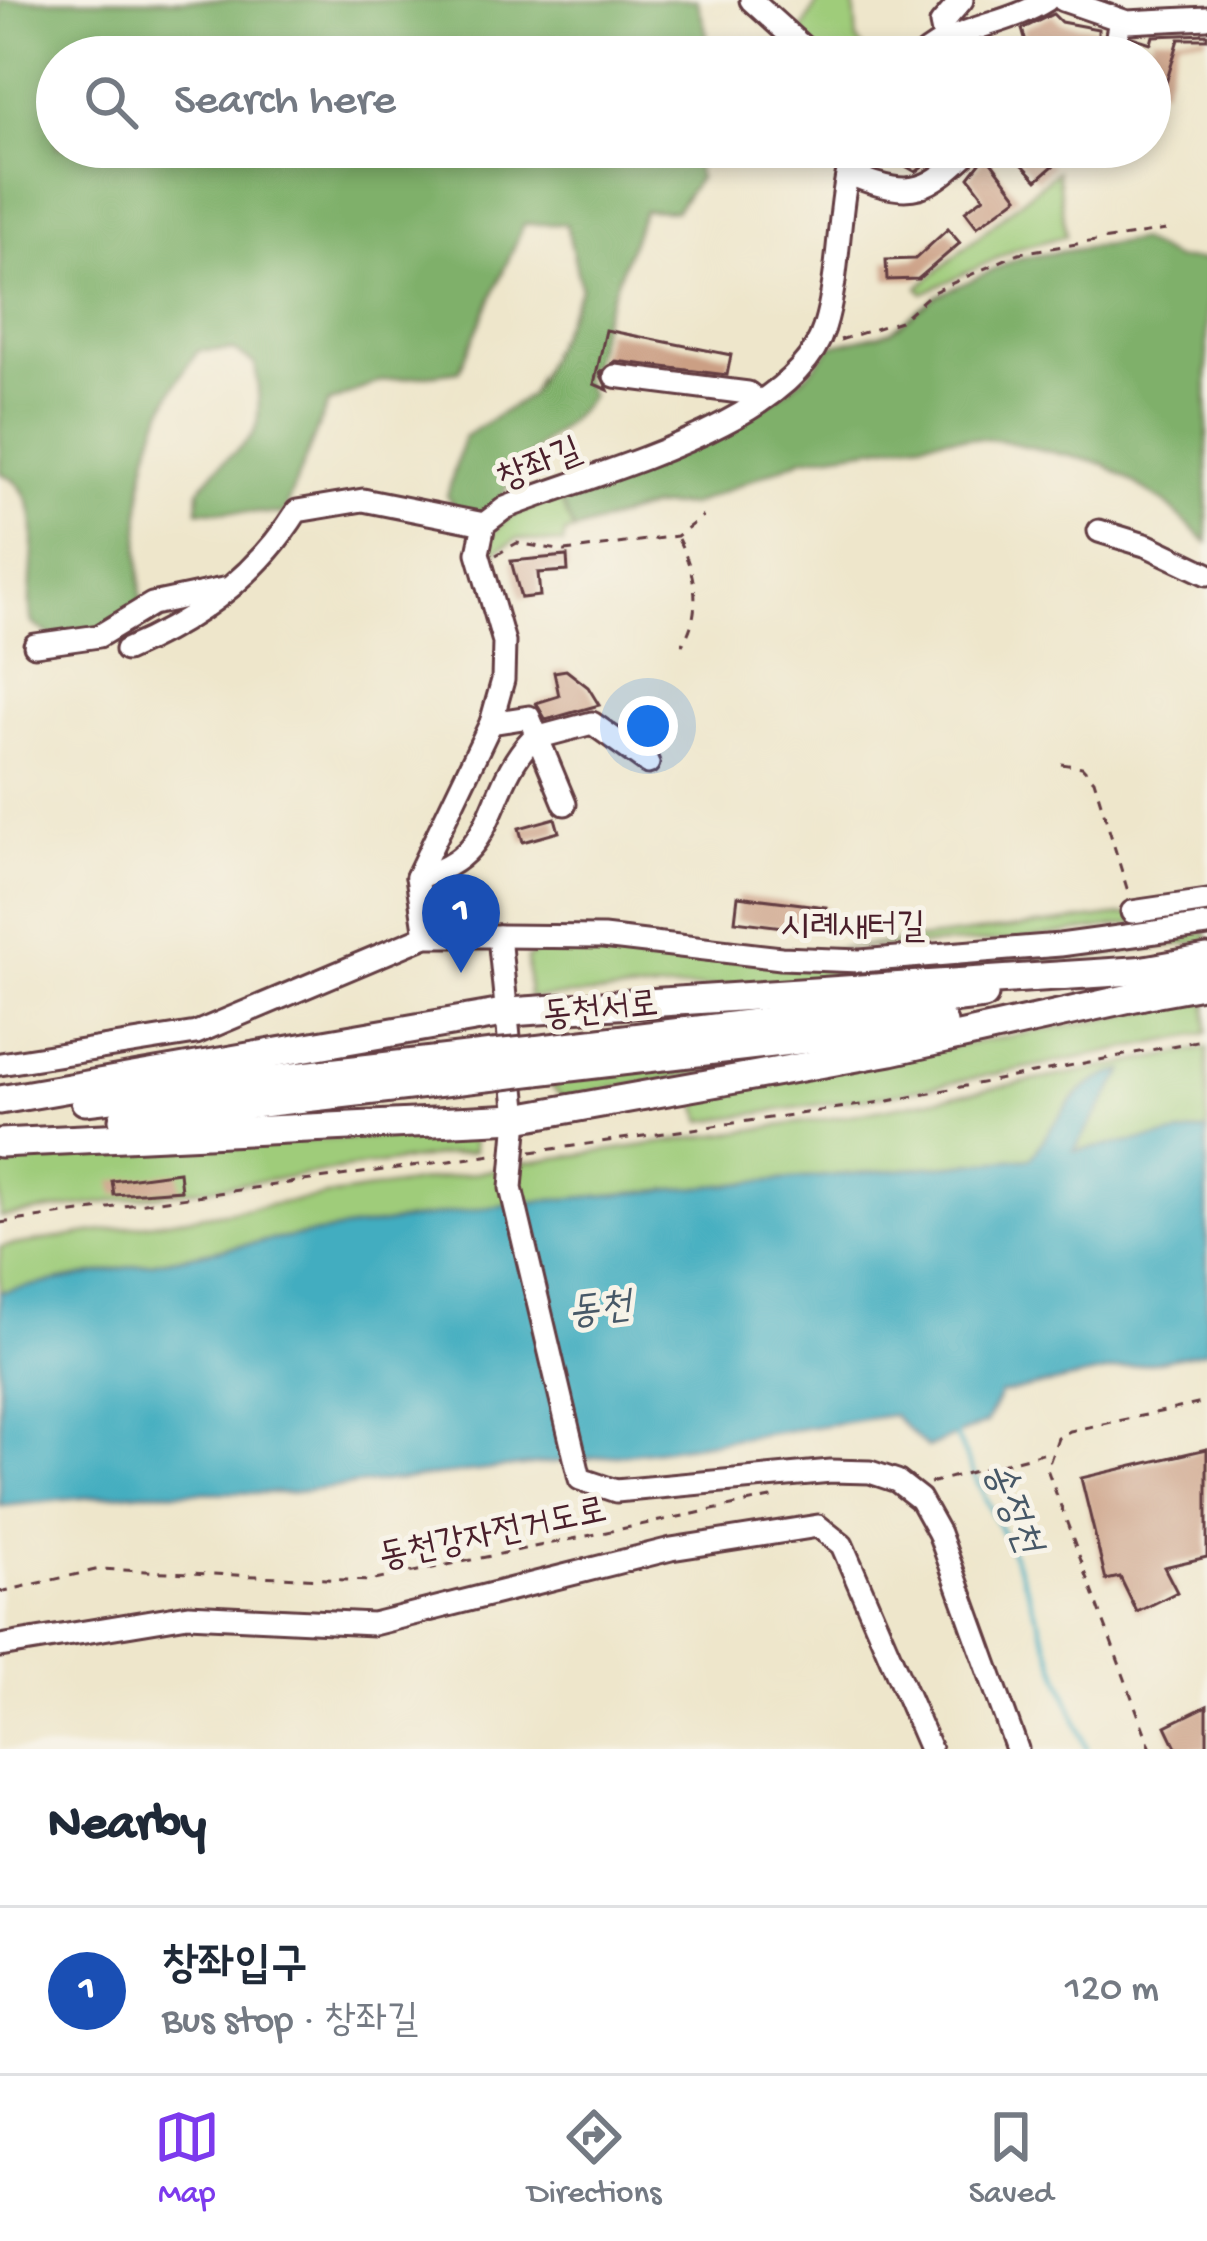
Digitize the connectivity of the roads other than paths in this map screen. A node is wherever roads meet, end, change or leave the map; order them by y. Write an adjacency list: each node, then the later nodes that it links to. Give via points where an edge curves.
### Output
1 (751, 0): 7 (street)
2 (962, 0): 8 (street, via 941,24)
3 (1047, 0): 9 (street)
4 (1063, 0): 6 (street)
5 (1207, 18): 6 (street)
6 (1120, 20): 10 (street)
7 (791, 36)
8 (944, 36)
9 (953, 36)
10 (1117, 36)
11 (847, 168): 15 (street, 창좌길, via 821,336 797,373)
12 (855, 168): 13 (street, via 859,178 910,192)
13 (952, 168)
14 (615, 376): 15 (street, via 748,393)
15 (760, 402): 16 (street, 창좌길, via 706,434 505,508)
16 (484, 524): 19 (street, via 363,500 328,502 297,511 275,546); 22 (street, 창좌길, via 481,564 504,642)
17 (1099, 531): 18 (street)
18 (1207, 574)
19 (230, 588): 20 (street, via 152,604 99,636); 21 (street, via 171,631)
20 (35, 645)
21 (126, 650)
22 (490, 722): 23 (street, via 525,715); 26 (street, 창좌길)
23 (535, 737): 24 (street, via 592,723); 25 (street); 26 (street, via 497,789 480,842)
24 (647, 763)
25 (565, 804)
26 (417, 878): 31 (street)
27 (1207, 902): 28 (street)
28 (1132, 912)
29 (1207, 925): 30 (street, 시례새터길, via 860,961)
30 (499, 935): 31 (street, 시례새터길); 35 (street)
31 (426, 936): 36 (street, via 196,1033)
32 (1207, 959): 33 (main road, 동천서로)
33 (1151, 982): 34 (main road, 동천서로); 35 (main road); 37 (main road, 동천서로, bridge); 40 (main road, via 891,1051)
34 (1207, 983)
35 (509, 1012): 38 (main road); 40 (street)
36 (0, 1064)
37 (494, 1065): 39 (main road, 동천서로); 41 (main road, 동천서로)
38 (0, 1100)
39 (0, 1111)
40 (517, 1118): 41 (main road); 44 (street, via 513,1203 576,1473 591,1487 616,1491 853,1470 914,1488 939,1533)
41 (0, 1138)
42 (0, 1646): 43 (street, via 188,1615 373,1624 671,1549 818,1526 842,1545)
43 (930, 1749)
44 (1017, 1749)

